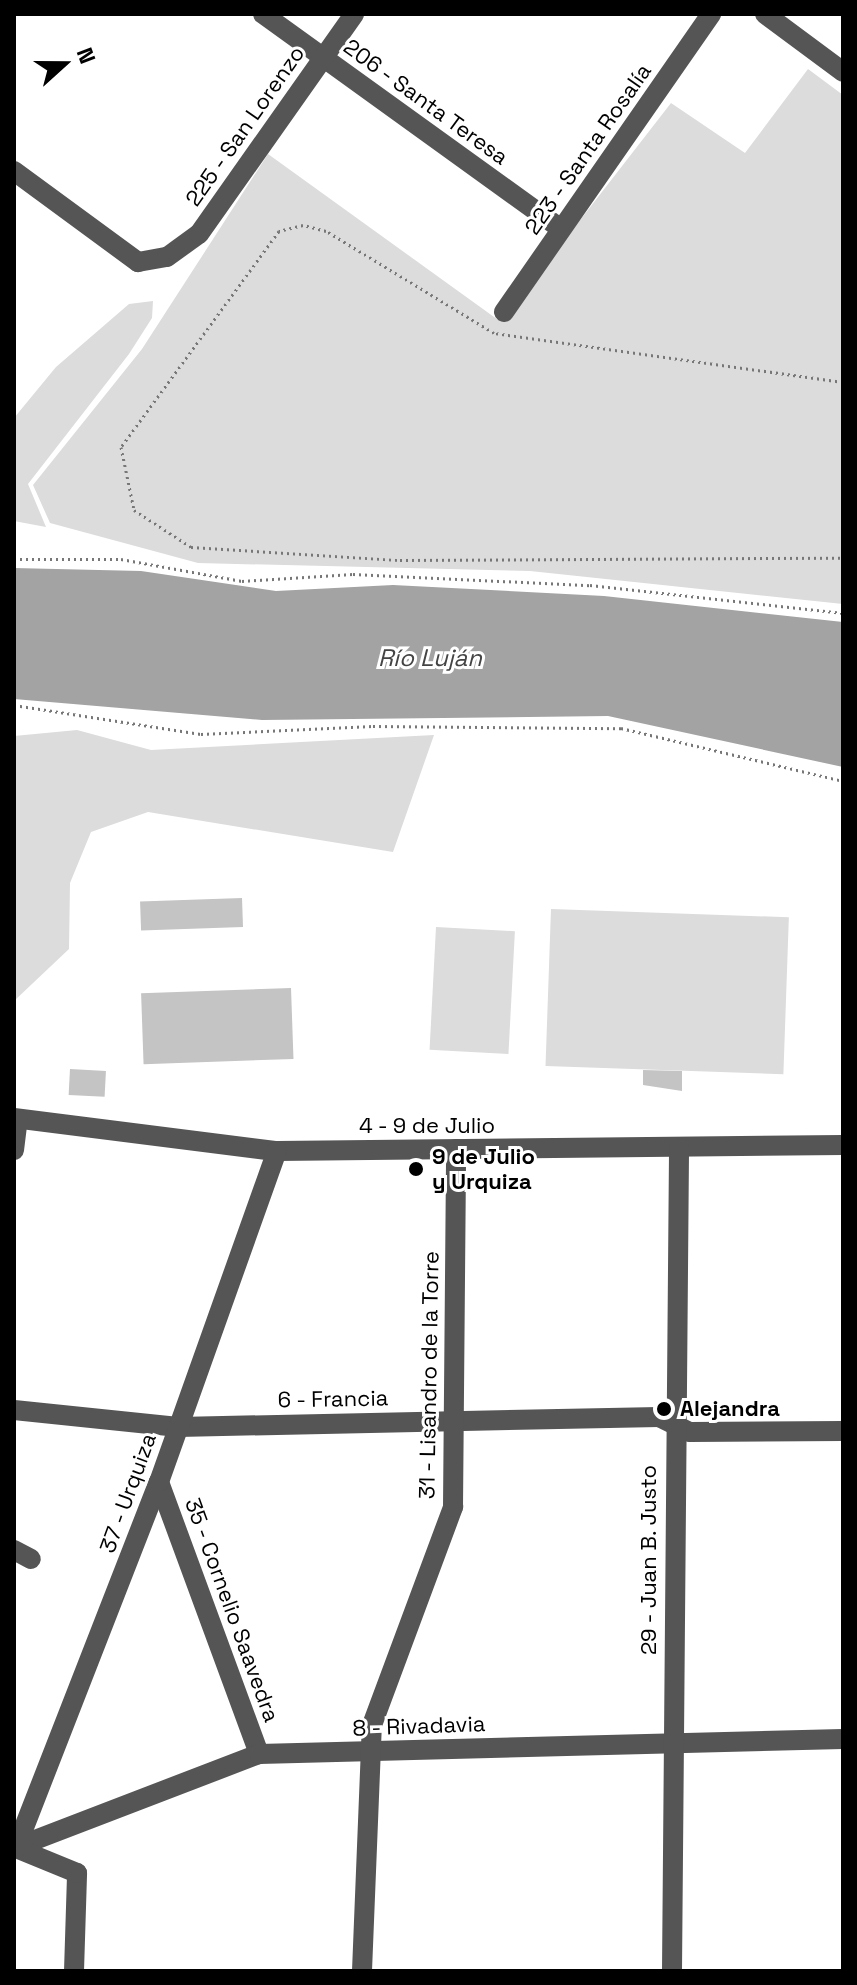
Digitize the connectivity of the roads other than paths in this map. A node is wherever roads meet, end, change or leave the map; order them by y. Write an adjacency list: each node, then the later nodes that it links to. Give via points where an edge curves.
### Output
1 (263, 14): 5 (street, 206 - Santa Teresa)
2 (354, 14): 5 (street, 225 - San Lorenzo)
3 (711, 14): 8 (street, 223 - Santa Rosalía)
4 (765, 14): 6 (street)
5 (322, 58): 7 (street, 225 - San Lorenzo, via 199,234 167,257 138,262); 8 (street, 206 - Santa Teresa)
6 (843, 72)
7 (14, 171)
8 (561, 229): 9 (street, 223 - Santa Rosalía)
9 (504, 312)
10 (16, 1118): 14 (street); 15 (street, 4 - 9 de Julio)
11 (843, 1145): 12 (street, 4 - 9 de Julio)
12 (679, 1148): 13 (street, 4 - 9 de Julio); 18 (street, 29 - Juan B. Justo)
13 (456, 1149): 15 (street, 4 - 9 de Julio); 17 (street, 31 - Lisandro de la Torre)
14 (14, 1150)
15 (277, 1151): 19 (street, 37 - Urquiza)
16 (14, 1410): 19 (street, 6 - Francia)
17 (452, 1421): 18 (street, 6 - Francia, via 659,1417); 19 (street, 6 - Francia); 24 (street, 31 - Lisandro de la Torre, via 453,1507 445,1540)
18 (673, 1425): 20 (street, 6 - Francia, via 690,1432); 23 (street, 29 - Juan B. Justo)
19 (178, 1427): 21 (street, 37 - Urquiza)
20 (843, 1431)
21 (159, 1482): 25 (street, 35 - Cornelio Saavedra); 26 (street, 37 - Urquiza)
22 (843, 1739): 23 (street, 8 - Rivadavia)
23 (673, 1742): 24 (street, 8 - Rivadavia); 29 (street, 29 - Juan B. Justo)
24 (368, 1752): 25 (street, 8 - Rivadavia); 28 (street, 31 - Lisandro de la Torre)
25 (259, 1754): 26 (street, 8 - Rivadavia)
26 (15, 1848): 27 (street, via 77,1873)
27 (74, 1971)
28 (362, 1971)
29 (672, 1971)

